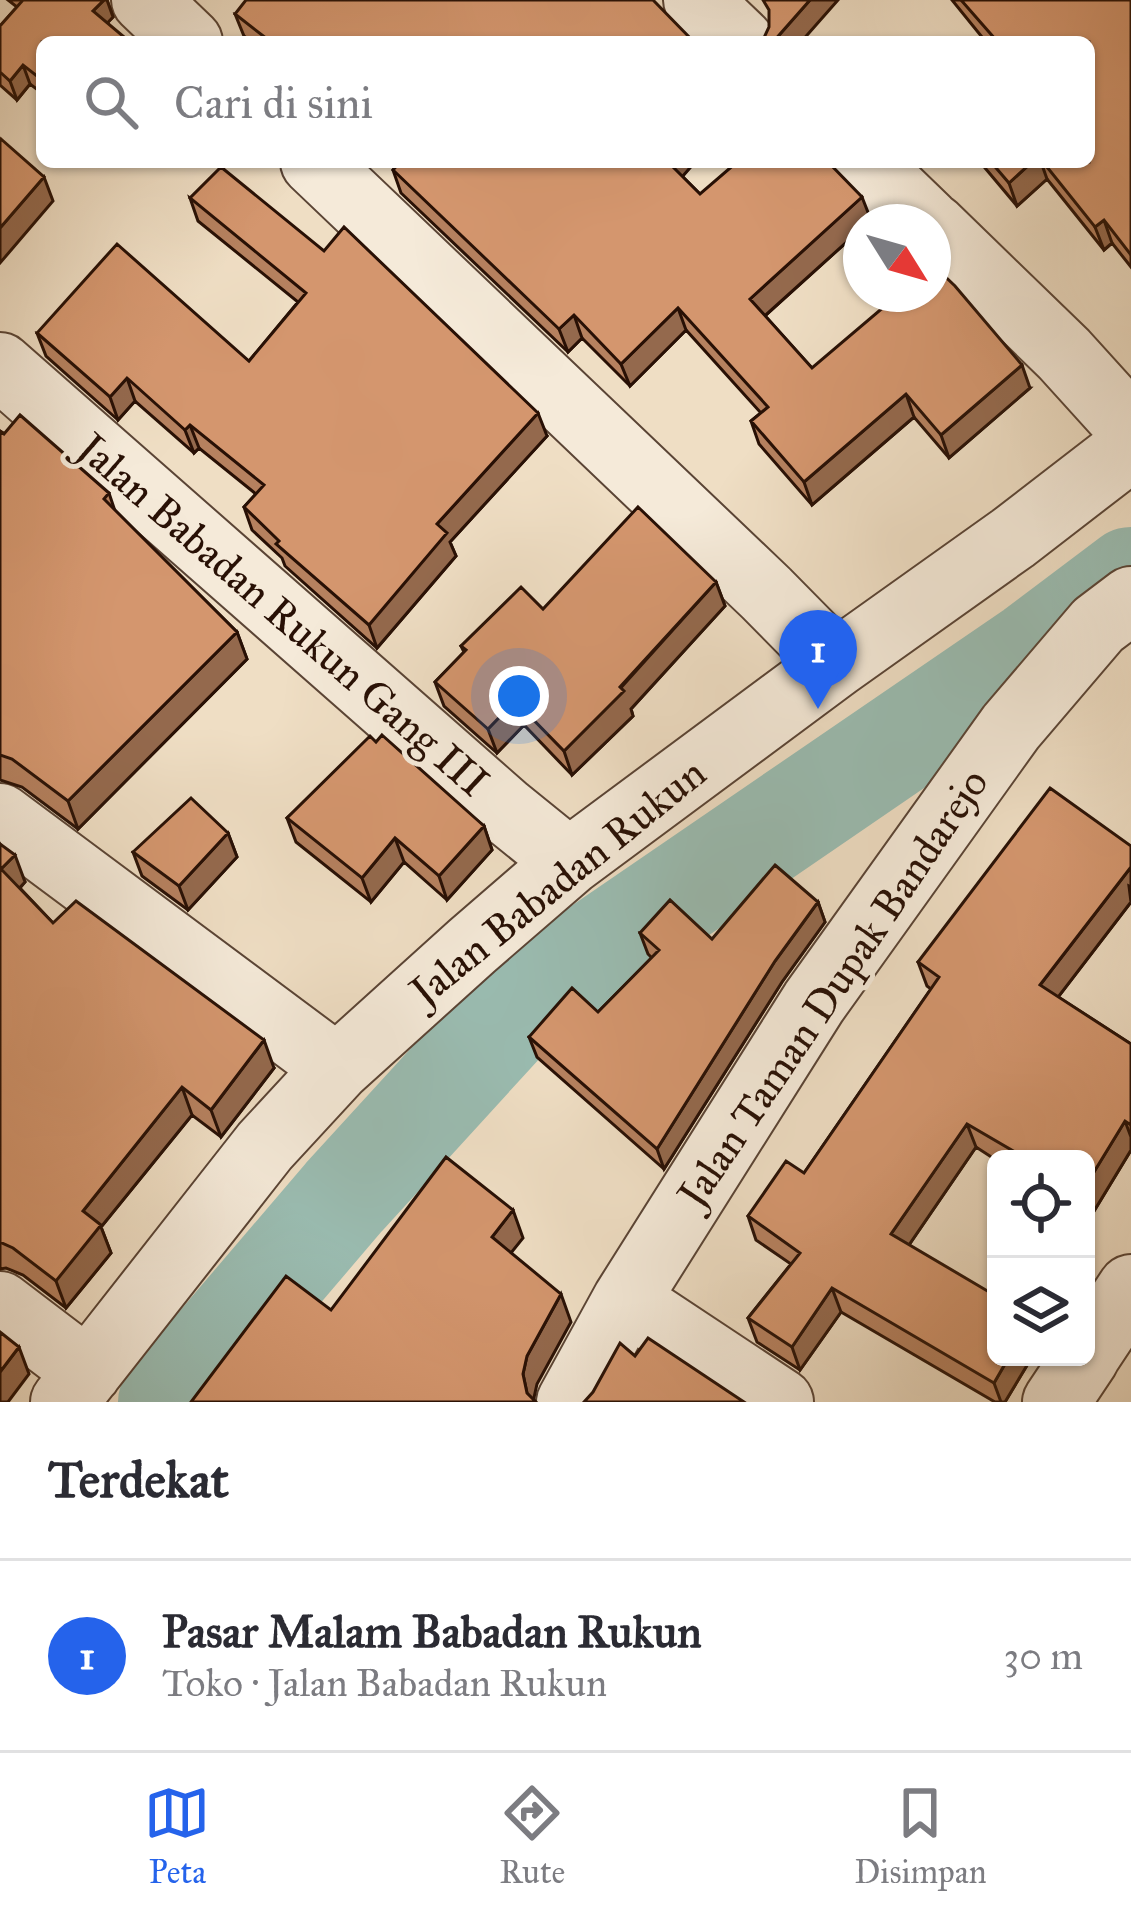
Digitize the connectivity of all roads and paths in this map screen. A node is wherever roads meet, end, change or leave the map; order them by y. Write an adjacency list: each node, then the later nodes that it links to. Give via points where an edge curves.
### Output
1 (145, 0): 3 (street)
2 (697, 0): 4 (street)
3 (183, 36)
4 (735, 36)
5 (320, 168): 12 (street)
6 (871, 168): 7 (street)
7 (908, 204)
8 (951, 245): 10 (street, via 1064,354)
9 (0, 366): 14 (street, Jalan Babadan Rukun Gang III)
10 (1125, 462): 12 (street, Jalan Babadan Rukun)
11 (1131, 601): 17 (street, Jalan Taman Dupak Bandarejo, via 1099,625 1011,727 814,1002)
12 (836, 664): 14 (street, Jalan Babadan Rukun)
13 (0, 817): 15 (street)
14 (569, 862): 15 (street, Jalan Babadan Rukun)
15 (337, 1068): 20 (street, Jalan Babadan Rukun, via 265,1146)
16 (1131, 1288): 19 (street)
17 (626, 1300): 21 (street, Jalan Taman Dupak Bandarejo); 22 (street)
18 (0, 1305): 20 (street)
19 (1090, 1368)
20 (76, 1387)
21 (570, 1402)
22 (780, 1402)

